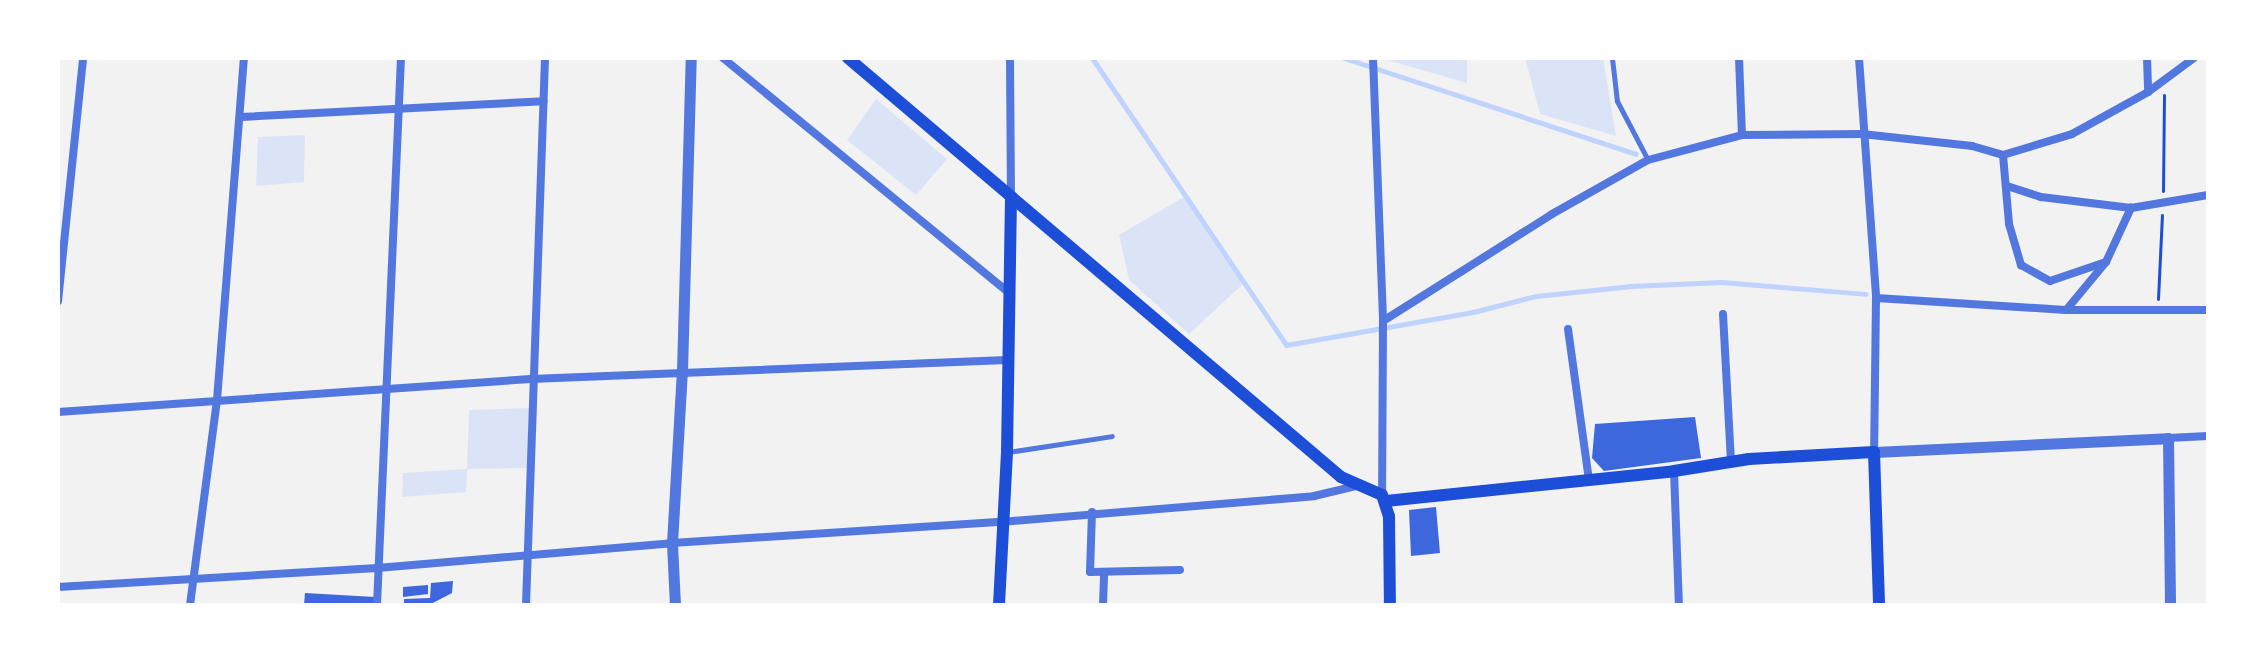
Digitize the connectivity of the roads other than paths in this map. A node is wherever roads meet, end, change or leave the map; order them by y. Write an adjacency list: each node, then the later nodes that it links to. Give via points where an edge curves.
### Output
1 (83, 58): 30 (street)
2 (244, 58): 18 (street)
3 (401, 58): 17 (street)
4 (545, 58): 16 (street)
5 (691, 58): 37 (street)
6 (723, 58): 28 (street)
7 (848, 58): 25 (main road)
8 (1010, 58): 25 (street)
9 (1373, 58): 34 (street)
10 (1612, 58): 22 (lane, via 1617,101)
11 (1739, 58): 20 (street)
12 (1859, 58): 19 (street)
13 (2147, 58): 15 (street)
14 (2194, 58): 15 (street)
15 (2148, 92): 21 (street, via 2072,134)
16 (544, 101): 17 (street); 38 (street)
17 (398, 107): 18 (street); 39 (street)
18 (241, 117): 40 (street)
19 (1862, 134): 20 (street); 21 (street, via 1972,146); 29 (street)
20 (1742, 135): 22 (street)
21 (2003, 155): 23 (street)
22 (1648, 160): 34 (street)
23 (2007, 186): 26 (street, via 2041,197); 27 (street, via 2009,224 2021,265 2050,281)
24 (2208, 195): 26 (street)
25 (1011, 198): 28 (main road); 50 (main road)
26 (2131, 208): 27 (street)
27 (2106, 262): 31 (street)
28 (1007, 291): 36 (main road)
29 (1876, 298): 31 (street); 46 (street)
30 (58, 301)
31 (2066, 310): 32 (street)
32 (2208, 310)
33 (1723, 314): 47 (street)
34 (1383, 321): 51 (street)
35 (1568, 329): 49 (street)
36 (1007, 360): 37 (street); 45 (main road)
37 (682, 371): 38 (street); 54 (street)
38 (531, 379): 39 (street); 55 (street)
39 (387, 388): 40 (street); 56 (street)
40 (217, 400): 41 (street); 59 (street)
41 (58, 412)
42 (1112, 436): 45 (lane)
43 (2208, 436): 44 (street)
44 (2168, 438): 46 (street); 70 (street)
45 (1007, 452): 53 (main road)
46 (1874, 452): 47 (main road); 69 (main road)
47 (1731, 462): 48 (main road)
48 (1674, 471): 49 (main road); 68 (street)
49 (1589, 480): 51 (main road)
50 (1356, 486): 51 (main road); 52 (street, via 1314,496)
51 (1384, 498): 67 (main road)
52 (1092, 512): 53 (street); 58 (street, via 1090,572)
53 (1001, 522): 54 (street); 65 (main road)
54 (672, 543): 55 (street); 64 (street)
55 (528, 555): 56 (street); 63 (street)
56 (377, 568): 59 (street); 62 (street)
57 (1180, 570): 58 (street)
58 (1104, 572): 66 (street)
59 (192, 580): 60 (street); 61 (street)
60 (58, 587)
61 (190, 605)
62 (377, 605)
63 (526, 605)
64 (675, 605)
65 (999, 605)
66 (1103, 605)
67 (1390, 605)
68 (1679, 605)
69 (1879, 605)
70 (2170, 605)

